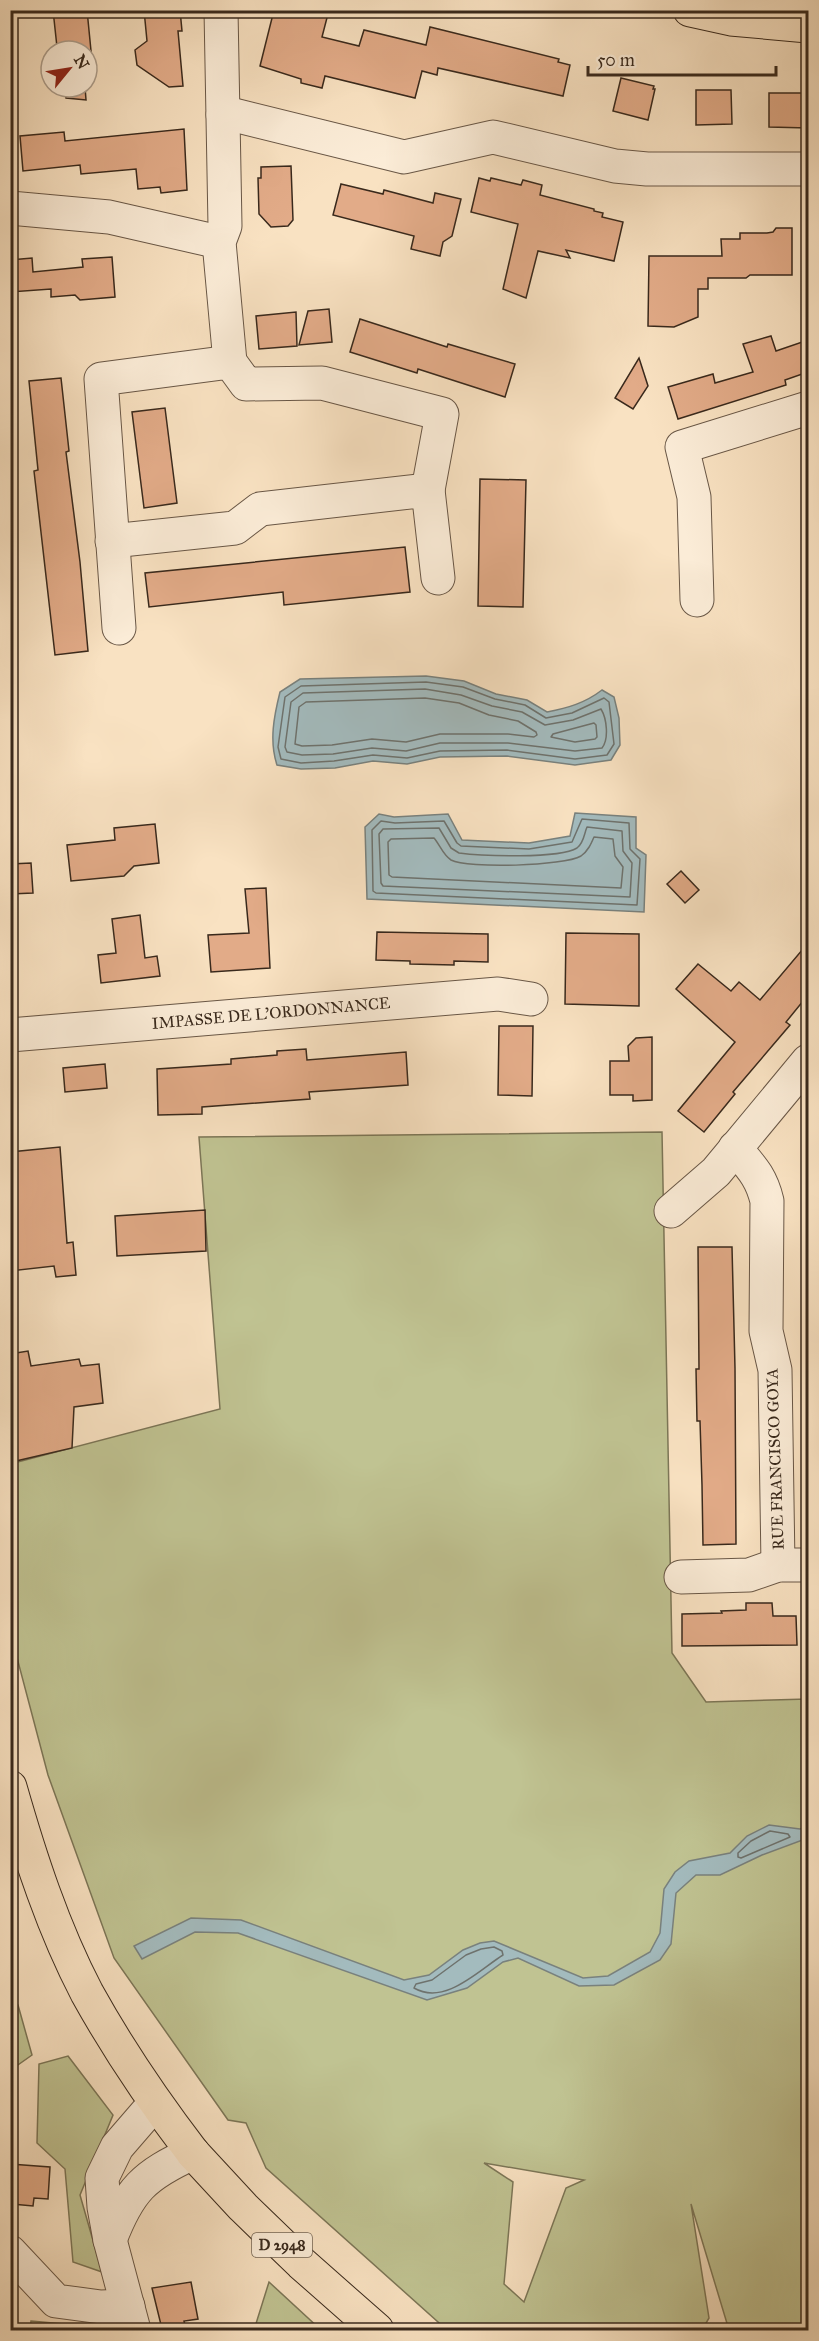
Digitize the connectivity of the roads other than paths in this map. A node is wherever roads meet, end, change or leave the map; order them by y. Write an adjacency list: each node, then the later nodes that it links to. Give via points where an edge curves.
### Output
1 (221, 10): 4 (street)
2 (690, 10): 3 (main road, via 731,19)
3 (808, 26)
4 (223, 114): 5 (street, via 404,157 493,137 615,166); 7 (street, via 225,226)
5 (808, 169)
6 (10, 208): 7 (street, via 109,217)
7 (219, 242): 8 (street)
8 (230, 362): 10 (street, via 246,384 322,383 442,414); 11 (street, via 101,379)
9 (808, 408): 13 (street, via 682,447 694,497)
10 (428, 490): 11 (street, via 260,509 235,528); 12 (street)
11 (112, 541): 14 (street)
12 (438, 578)
13 (697, 600)
14 (119, 628)
15 (531, 999): 16 (street, IMPASSE DE L'ORDONNANCE, via 498,994)
16 (10, 1035)
17 (808, 1061): 18 (street)
18 (735, 1148): 19 (street, via 716,1172); 20 (street, RUE FRANCISCO GOYA, via 763,1183 767,1201 766,1331 775,1370)
19 (671, 1211)
20 (793, 1565): 21 (street, via 749,1575)
21 (681, 1577)
22 (10, 1787): 23 (main road, D 2948, via 38,1877 68,1954 108,2029)
23 (155, 2103): 24 (main road, D 2948); 25 (street, via 117,2147 102,2178)
24 (193, 2153): 25 (street, via 138,2186 121,2210); 28 (main road, D 2948, via 301,2264)
25 (111, 2240): 27 (street)
26 (10, 2252): 27 (street, via 56,2301 101,2307)
27 (131, 2318)
28 (376, 2331)

